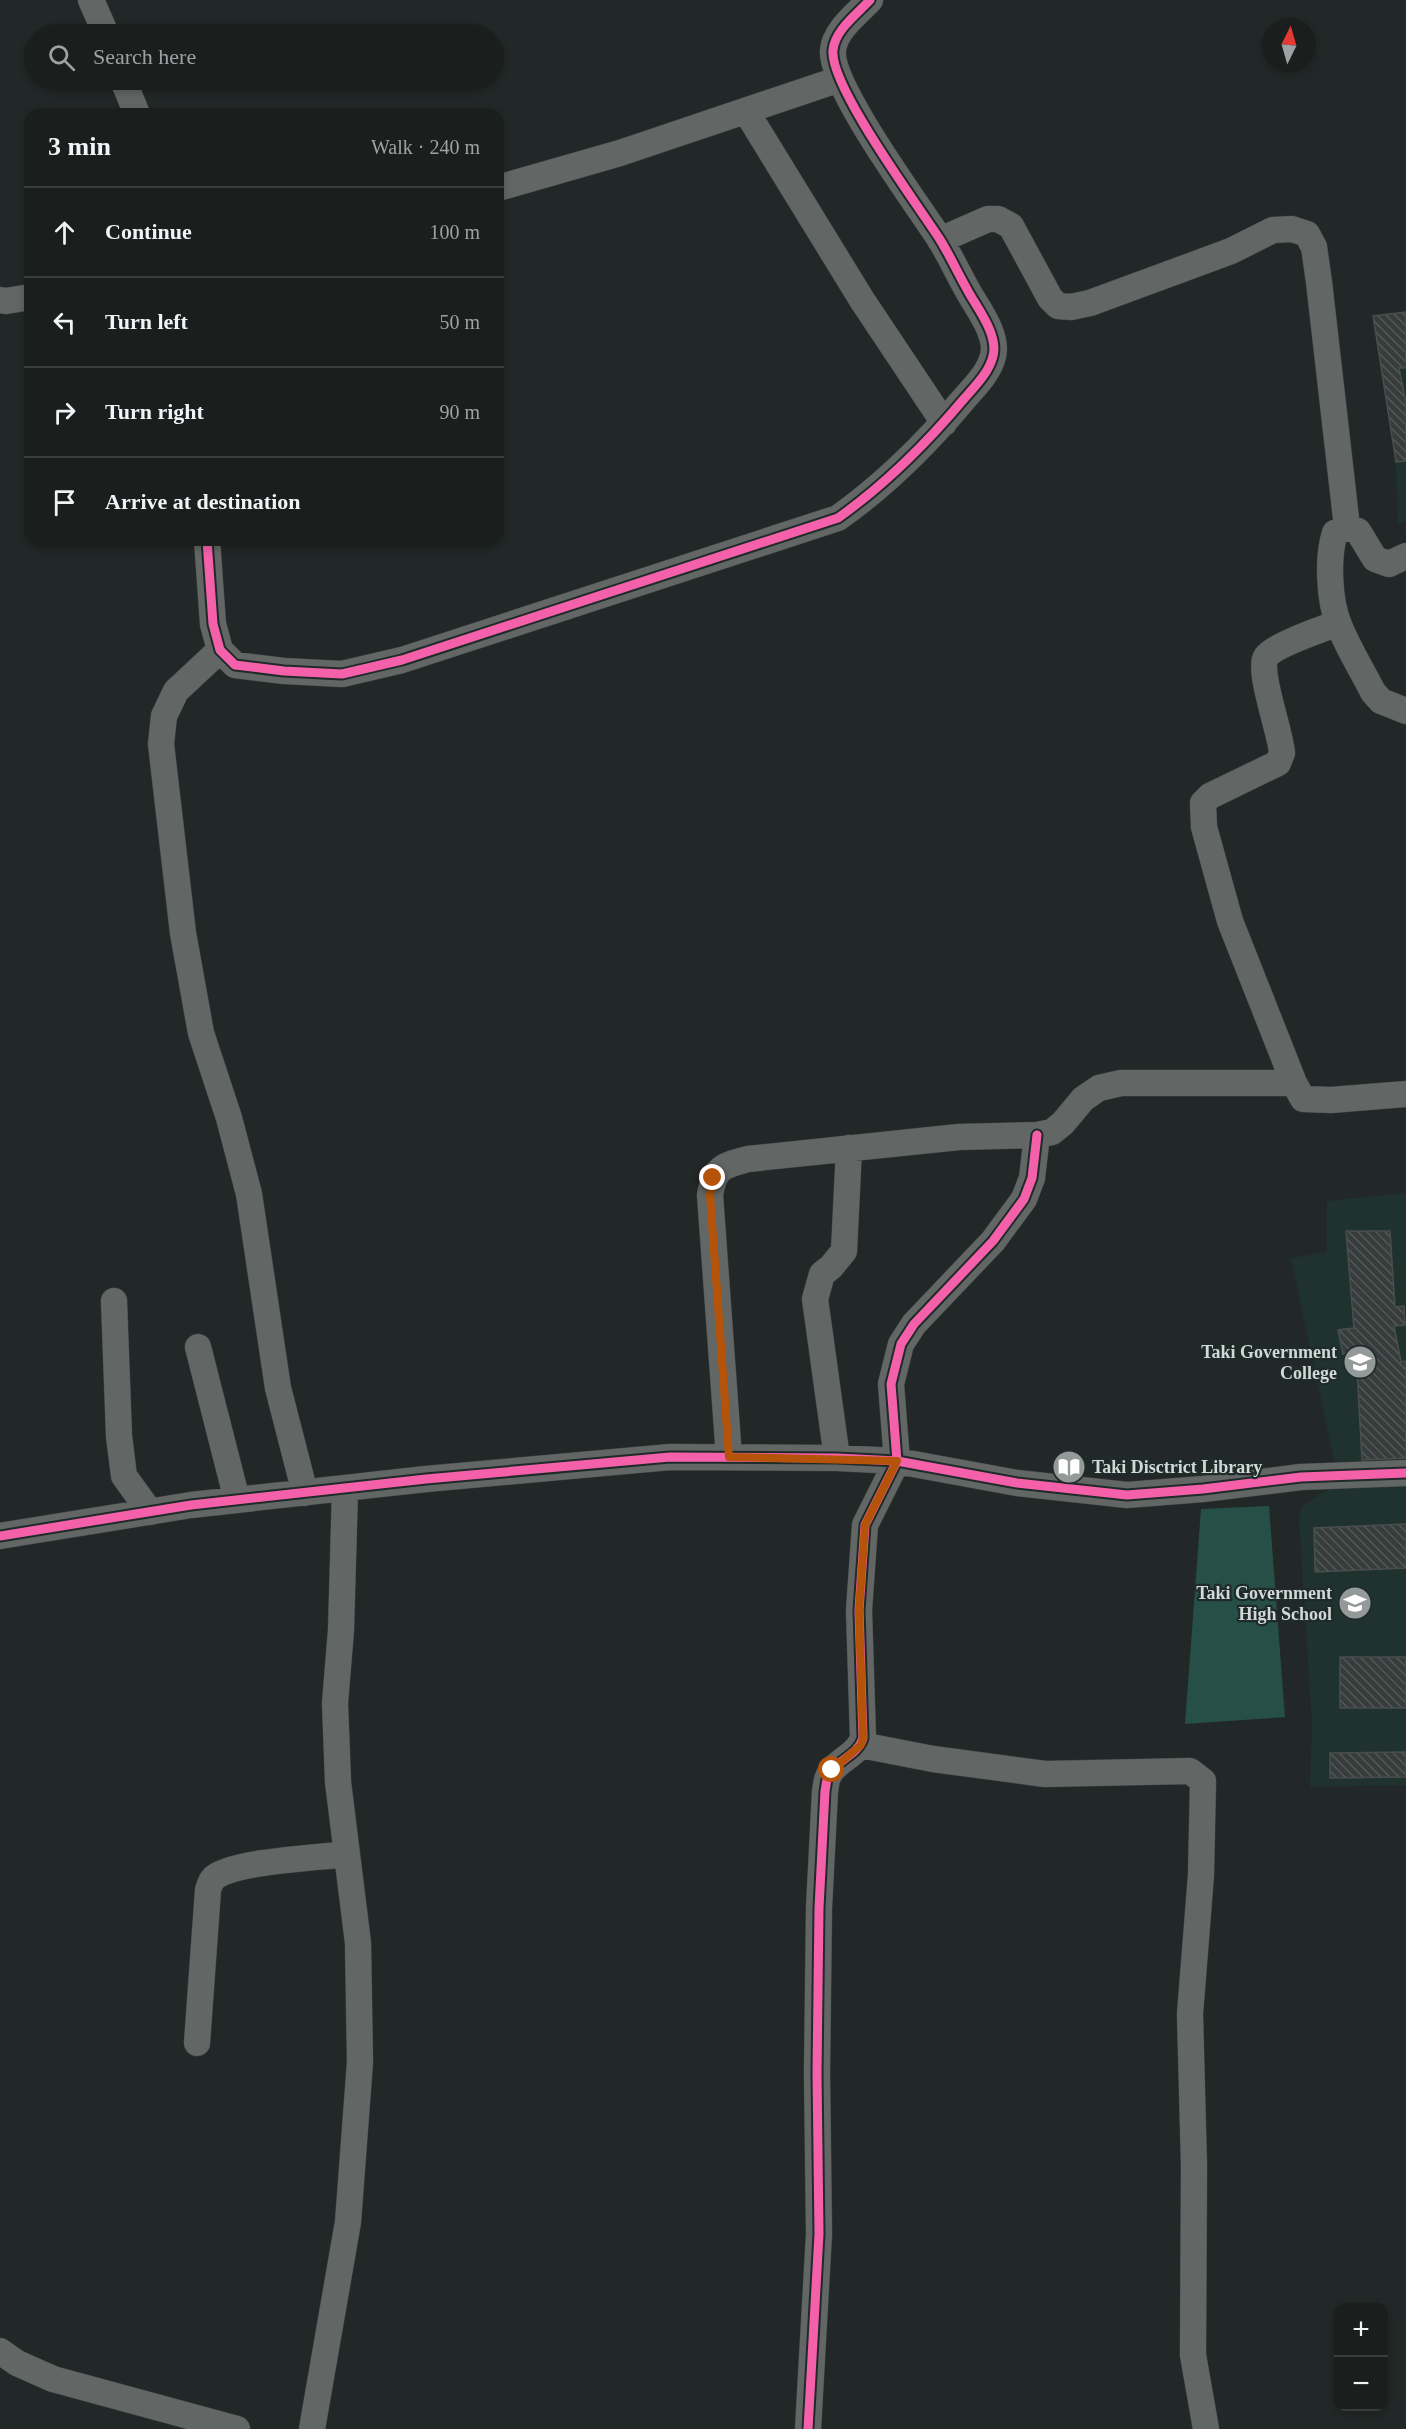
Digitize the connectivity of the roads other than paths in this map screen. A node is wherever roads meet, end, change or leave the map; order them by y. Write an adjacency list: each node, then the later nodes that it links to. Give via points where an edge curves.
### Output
1 (91, 0): 3 (street)
2 (870, 0): 4 (street, via 839,32 832,51)
3 (102, 24)
4 (840, 79): 7 (street); 9 (street, via 860,118)
5 (127, 90): 6 (street)
6 (135, 108)
7 (746, 111): 8 (street); 12 (street, via 862,300)
8 (504, 186)
9 (940, 240): 12 (street, via 989,326 994,354 986,373); 13 (street, via 988,219 998,219 1011,226 1050,298 1058,306 1071,307 1231,251 1273,230 1292,229 1307,234 1314,247 1319,282)
10 (24, 298): 11 (street)
11 (0, 300)
12 (944, 423): 17 (street, via 898,472 838,518 402,660 342,674 284,672 235,665)
13 (1347, 527): 15 (street, via 1358,531 1375,559 1389,564); 16 (street, via 1335,533 1331,545 1331,583)
14 (207, 546): 17 (street, via 213,624)
15 (1406, 556)
16 (1338, 623): 18 (street, via 1373,692); 19 (street, via 1276,648 1266,657 1265,680 1282,753 1278,763 1209,796 1202,812 1230,921)
17 (220, 650): 30 (street, via 176,691 164,716 161,744 183,933 201,1033 249,1194 278,1388)
18 (1406, 711)
19 (1294, 1083): 20 (street, via 1303,1099 1311,1100); 21 (street, via 1121,1083 1099,1088 1052,1132)
20 (1406, 1094)
21 (1037, 1135): 22 (street, via 959,1137); 27 (street, via 1032,1178 1024,1199 993,1241 914,1324 901,1344 891,1384)
22 (849, 1149): 25 (street, via 748,1159 724,1166 713,1178 710,1195); 26 (street, via 844,1251 822,1274 815,1299)
23 (114, 1300): 32 (street, via 124,1476)
24 (198, 1347): 31 (street)
25 (729, 1457): 26 (street); 29 (street, via 670,1457)
26 (837, 1458): 27 (street)
27 (897, 1461): 28 (street, via 1017,1483 1127,1495 1301,1477); 34 (street, via 865,1525 859,1610)
28 (1406, 1473)
29 (345, 1490): 30 (street); 35 (street, via 335,1703 338,1782)
30 (305, 1493): 31 (street)
31 (237, 1500): 32 (street)
32 (150, 1512): 33 (street)
33 (0, 1536)
34 (861, 1745): 40 (street, via 832,1770 825,1791 819,1908 819,2234); 41 (street, via 1045,1774 1190,1771 1203,1781 1201,1875 1190,2025 1193,2355)
35 (347, 1854): 36 (street, via 271,1863 215,1876 208,1890); 39 (street, via 358,1943 360,2062 348,2222)
36 (197, 2043)
37 (0, 2351): 38 (street, via 53,2379)
38 (237, 2429)
39 (312, 2429)
40 (808, 2429)
41 (1206, 2429)

